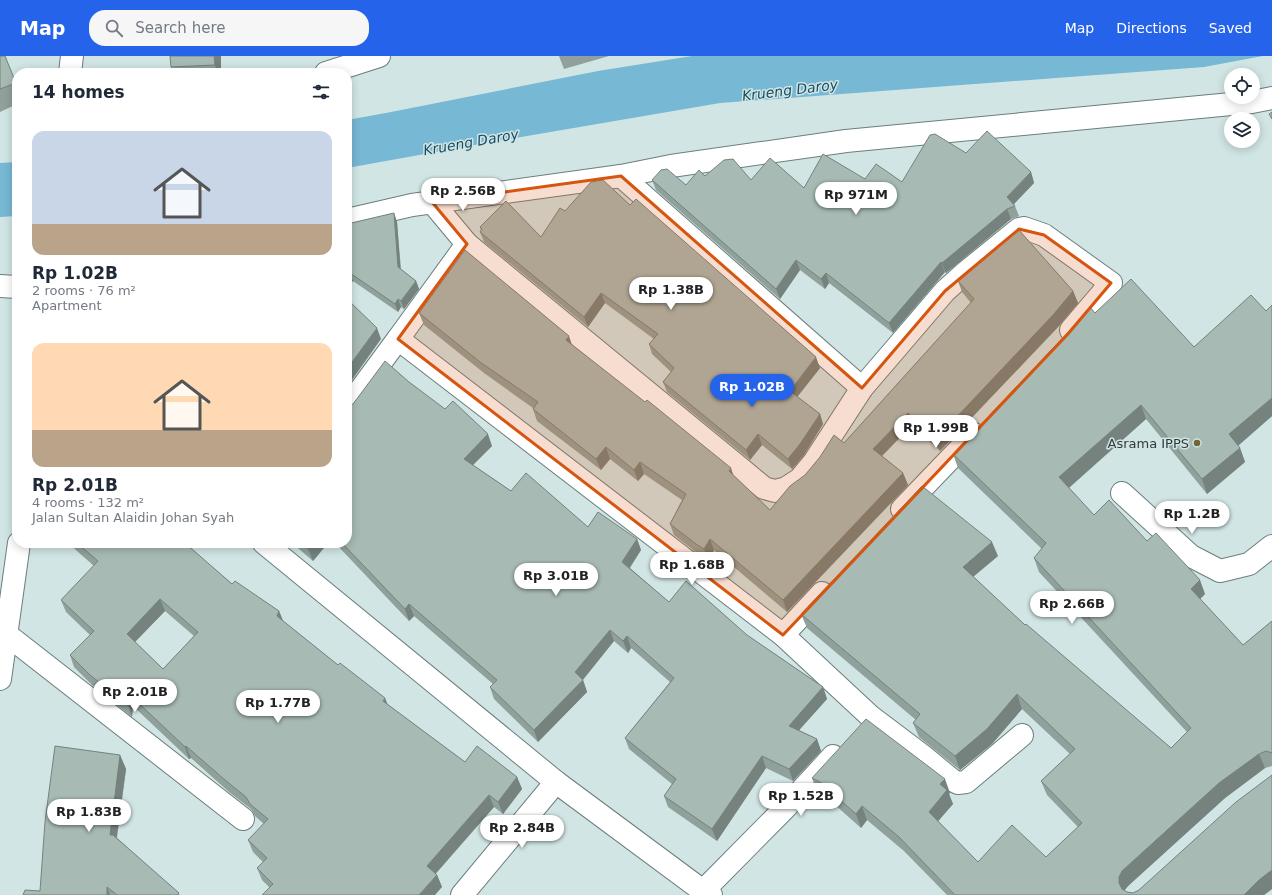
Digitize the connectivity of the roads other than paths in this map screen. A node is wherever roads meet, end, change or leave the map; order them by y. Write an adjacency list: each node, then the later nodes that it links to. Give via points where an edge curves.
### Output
1 (72, 56): 3 (street)
2 (379, 56): 4 (street)
3 (71, 68)
4 (342, 68)
5 (1272, 98): 6 (street, via 1244,103 846,141 671,166)
6 (621, 176): 7 (street); 14 (street)
7 (432, 202): 8 (street); 9 (street)
8 (352, 219)
9 (467, 244): 12 (street); 14 (street, via 764,488 775,491 786,488 800,479)
10 (0, 286): 11 (street)
11 (12, 287)
12 (398, 339): 15 (street); 24 (street)
13 (1056, 346): 14 (street, via 1111,283 1044,235 1024,228 1019,229 946,291)
14 (862, 388)
15 (352, 401)
16 (985, 421): 18 (street)
17 (1122, 492): 19 (street, via 1190,556 1220,571 1249,564)
18 (887, 525)
19 (1272, 546)
20 (18, 548): 23 (street)
21 (270, 548): 28 (street)
22 (838, 577): 24 (street)
23 (6, 634): 25 (street); 29 (street)
24 (783, 635): 26 (street)
25 (0, 670)
26 (870, 716): 27 (street, via 958,783 966,782 975,776); 30 (street)
27 (1022, 735)
28 (556, 782): 30 (street); 31 (street)
29 (243, 819)
30 (707, 893)
31 (462, 895)

